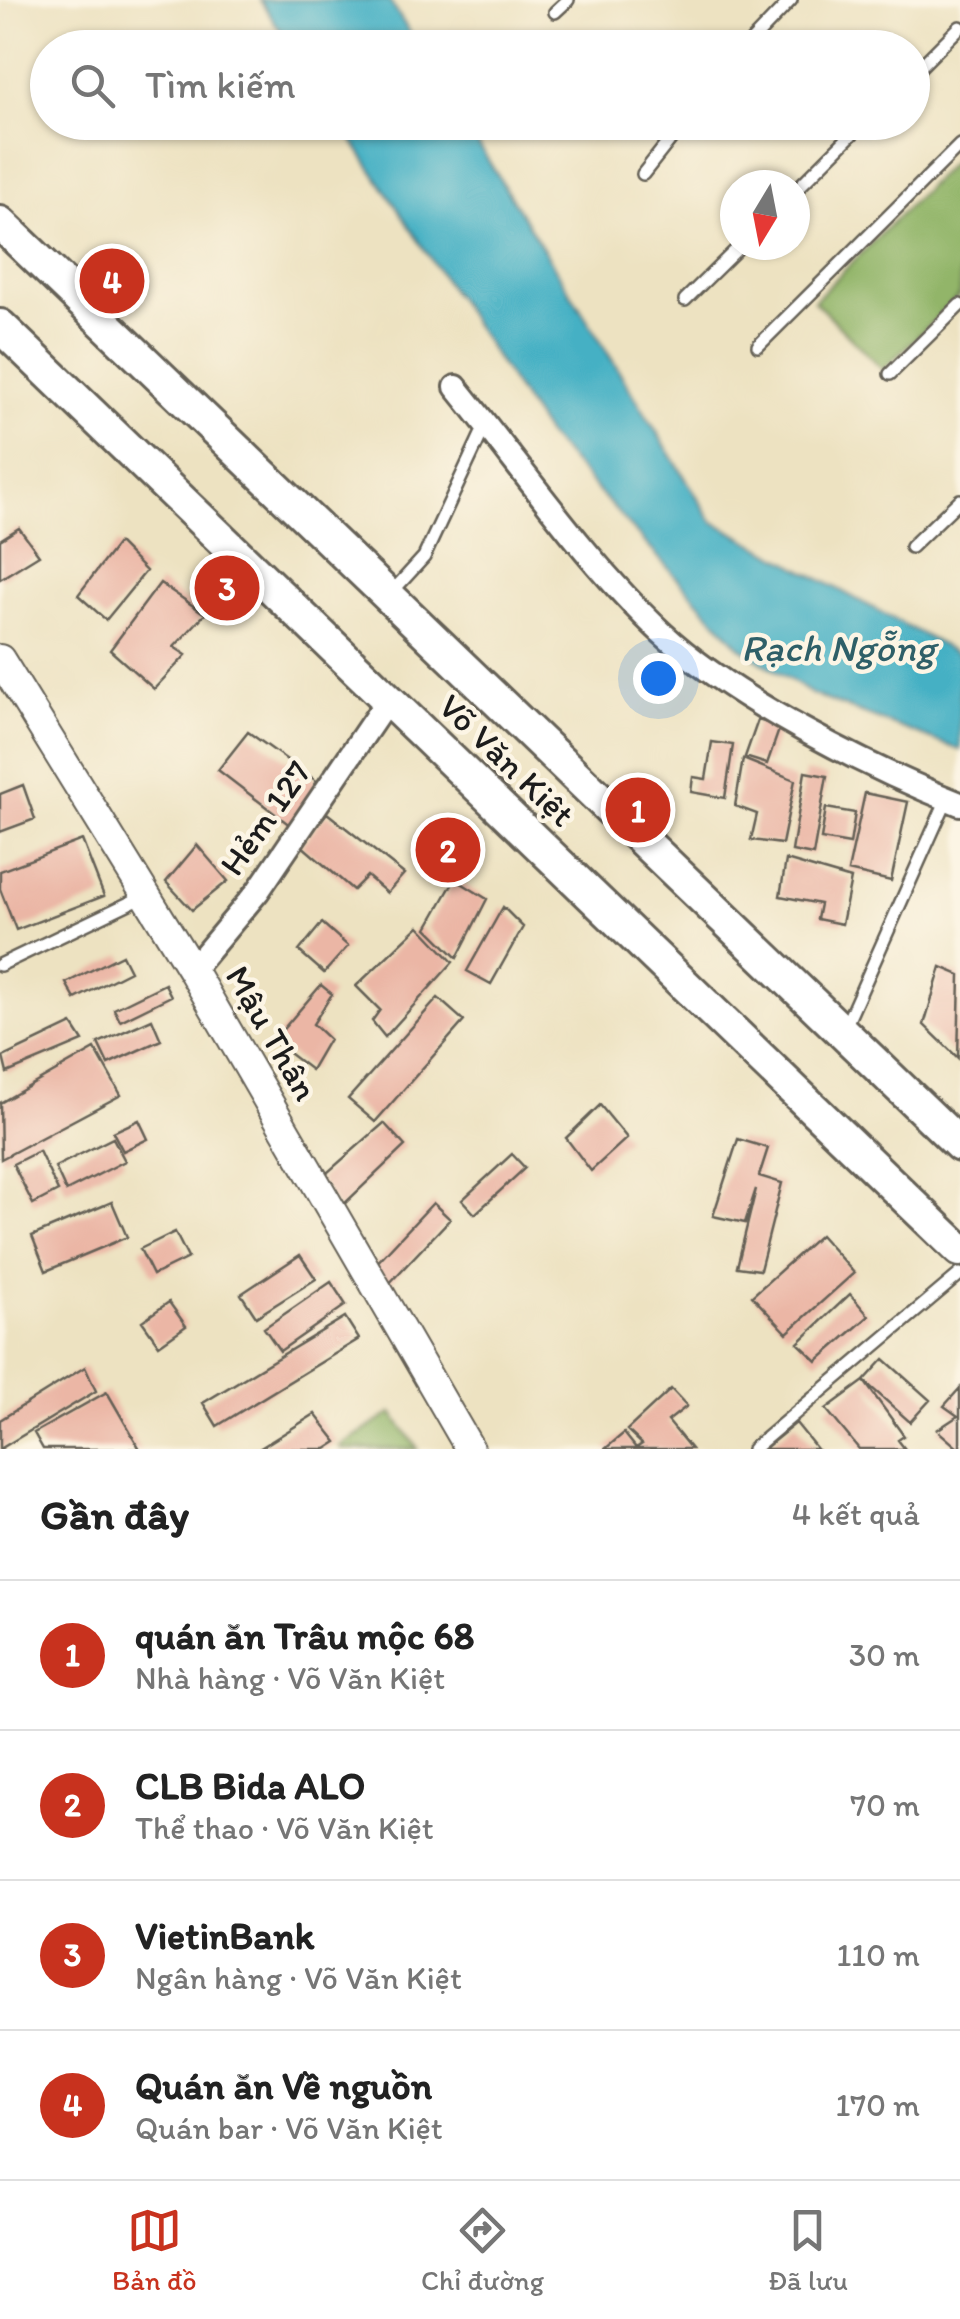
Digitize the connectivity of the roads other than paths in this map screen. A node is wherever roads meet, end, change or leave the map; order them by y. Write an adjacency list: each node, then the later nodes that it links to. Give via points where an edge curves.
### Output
1 (568, 0): 3 (lane)
2 (791, 0): 5 (lane)
3 (556, 12)
4 (960, 27): 6 (lane)
5 (762, 30)
6 (930, 56)
7 (670, 140): 10 (lane)
8 (846, 140): 11 (lane)
9 (960, 145): 17 (lane)
10 (643, 174)
11 (810, 176)
12 (0, 223): 23 (main road, Võ Văn Kiệt)
13 (726, 260): 14 (lane)
14 (686, 300)
15 (960, 305): 18 (lane)
16 (0, 326): 25 (main road, Võ Văn Kiệt)
17 (758, 346)
18 (890, 374)
19 (456, 387): 20 (street)
20 (486, 424): 23 (lane, via 424,557); 26 (street, via 663,634 833,745)
21 (960, 500): 22 (lane)
22 (911, 547)
23 (389, 594): 30 (main road, Võ Văn Kiệt)
24 (0, 660): 27 (street, Mậu Thân)
25 (387, 700): 29 (street, Hẻm 127, via 258,891); 32 (main road, Võ Văn Kiệt)
26 (954, 801): 30 (lane)
27 (146, 895): 28 (lane); 29 (street, Mậu Thân)
28 (0, 964)
29 (192, 970): 34 (street, Mậu Thân)
30 (843, 1031): 31 (main road, Võ Văn Kiệt)
31 (960, 1145)
32 (960, 1250)
33 (960, 1274): 35 (lane)
34 (470, 1449)
35 (753, 1449)

